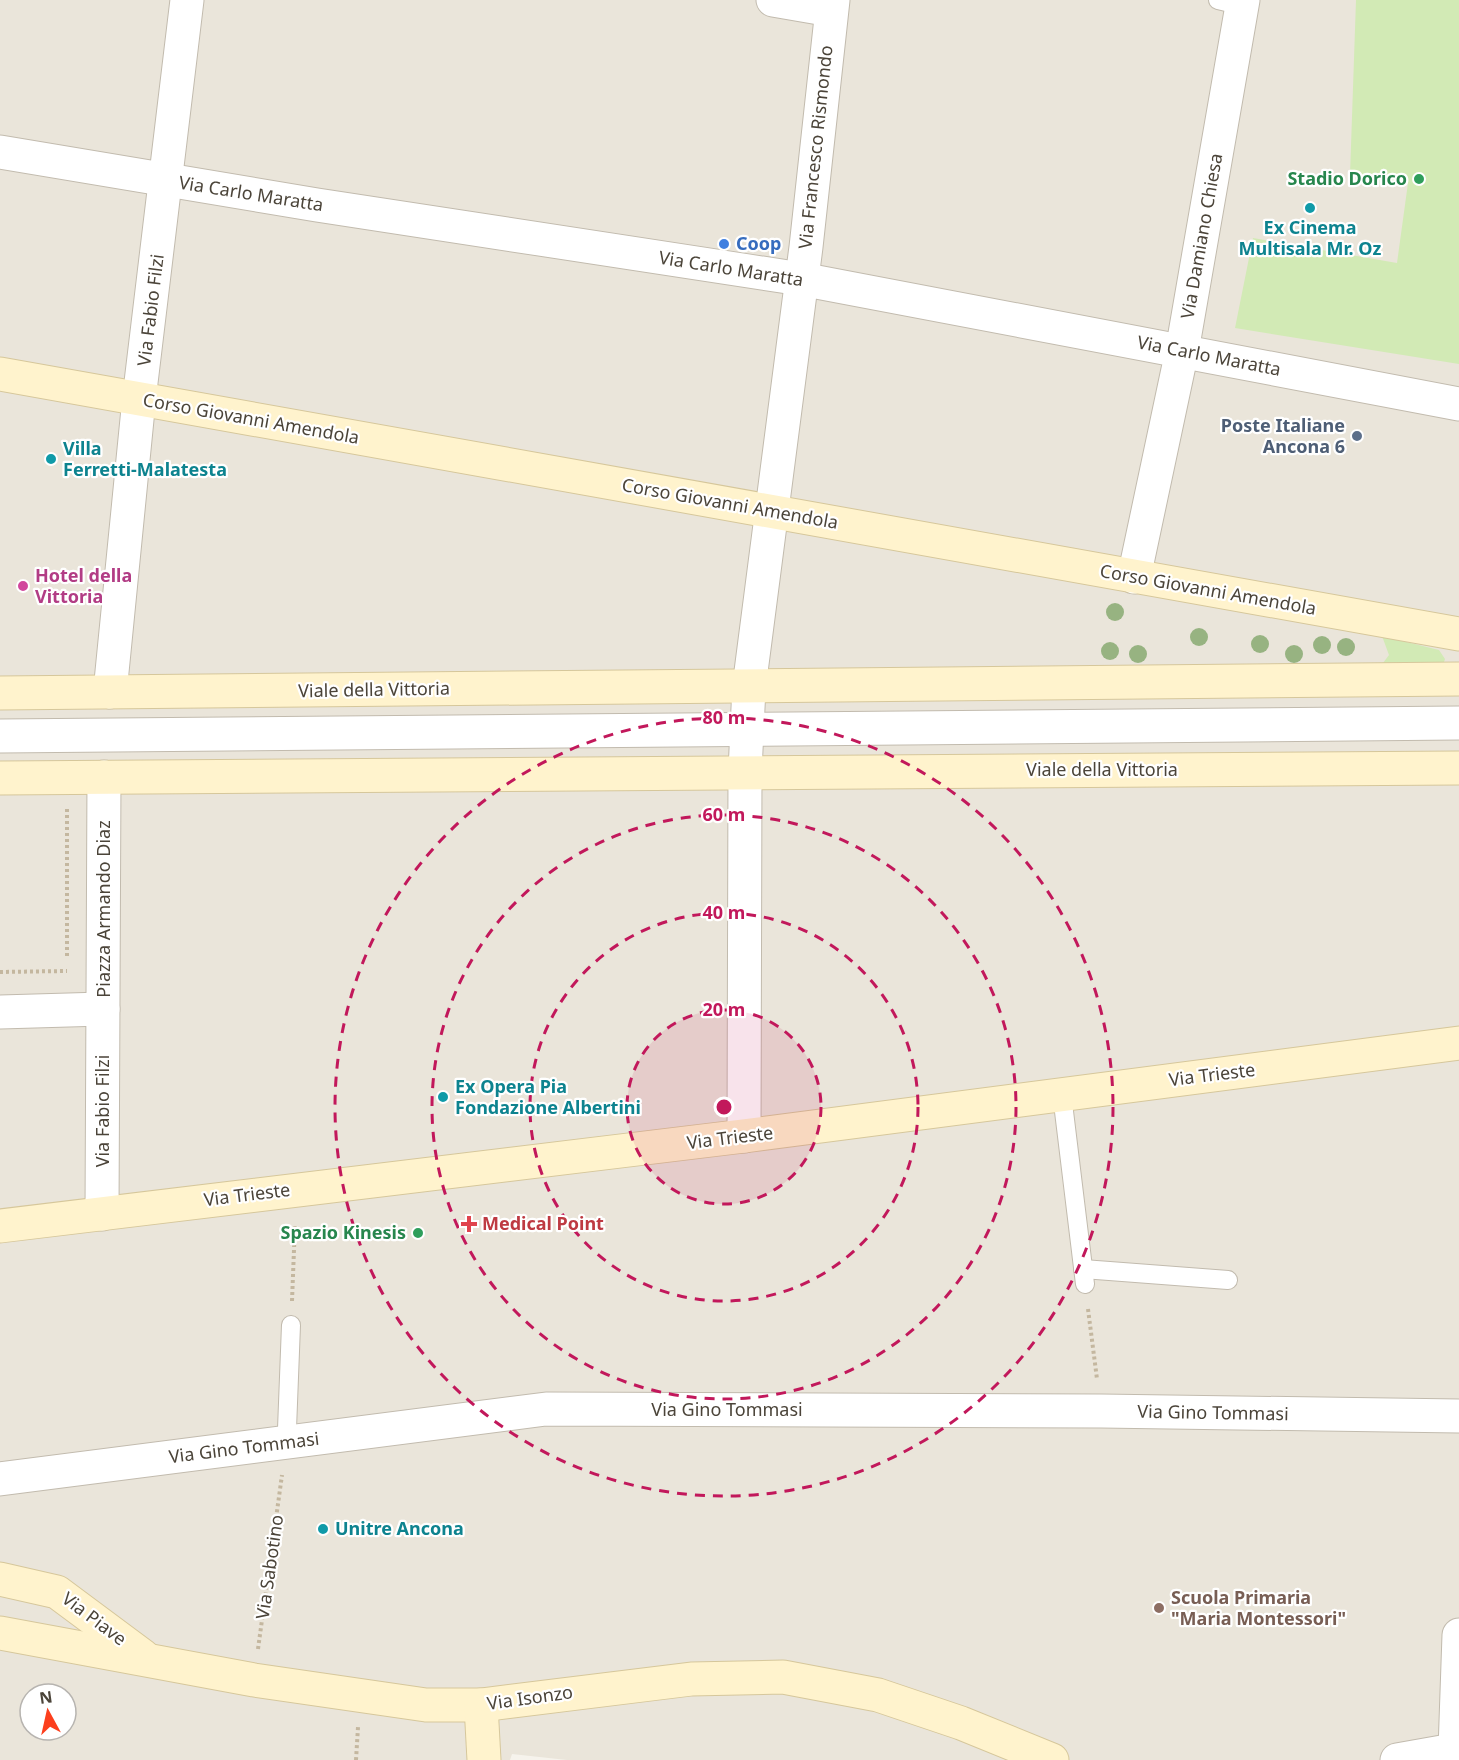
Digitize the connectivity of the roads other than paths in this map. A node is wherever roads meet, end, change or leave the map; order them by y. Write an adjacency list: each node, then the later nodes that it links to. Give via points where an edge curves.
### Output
1 (187, 0): 6 (street, Via Fabio Filzi)
2 (773, 0): 4 (street)
3 (1234, 2): 8 (street, Via Damiano Chiesa)
4 (832, 5): 7 (street, Via Francesco Rismondo)
5 (0, 152): 6 (street, Via Carlo Maratta)
6 (167, 181): 7 (street, Via Carlo Maratta); 10 (street, Via Fabio Filzi)
7 (801, 279): 8 (street, Via Carlo Maratta); 12 (street, Via Francesco Rismondo)
8 (1182, 351): 11 (street, Via Carlo Maratta); 13 (street, Via Damiano Chiesa)
9 (0, 374): 10 (street, Corso Giovanni Amendola)
10 (139, 399): 12 (street, Corso Giovanni Amendola); 17 (street, Via Fabio Filzi)
11 (1459, 404)
12 (771, 511): 13 (street, Corso Giovanni Amendola); 16 (street, Via Francesco Rismondo)
13 (1134, 577): 14 (street, Corso Giovanni Amendola)
14 (1459, 634)
15 (1459, 679): 16 (street, Viale della Vittoria)
16 (748, 687): 17 (street, Viale della Vittoria); 20 (street)
17 (110, 692): 18 (street, Viale della Vittoria)
18 (0, 693)
19 (1459, 723): 20 (street)
20 (747, 729): 21 (street); 23 (street)
21 (0, 736)
22 (1459, 768): 23 (street, Viale della Vittoria)
23 (745, 771): 24 (street, Viale della Vittoria); 30 (street)
24 (104, 777): 25 (street, Viale della Vittoria); 26 (street, Piazza Armando Diaz)
25 (0, 778)
26 (104, 1009): 27 (street, Piazza Armando Diaz); 31 (street, Via Fabio Filzi)
27 (0, 1012)
28 (1459, 1044): 29 (street, Via Trieste)
29 (1062, 1095): 30 (street, Via Trieste); 33 (lane, via 1084,1276)
30 (744, 1136): 31 (street, Via Trieste)
31 (102, 1214): 32 (street, Via Trieste)
32 (0, 1226)
33 (1228, 1280)
34 (291, 1325): 36 (lane)
35 (1459, 1416): 37 (street, Via Gino Tommasi, via 546,1409)
36 (287, 1430)
37 (0, 1479)
38 (0, 1579): 39 (street, Via Piave)
39 (57, 1592): 42 (street, via 69,1621 60,1635); 43 (street, Via Piave)
40 (0, 1633): 42 (street, Via Isonzo)
41 (1459, 1635): 45 (street)
42 (45, 1641): 43 (street, Via Isonzo)
43 (149, 1660): 44 (street, Via Isonzo, via 426,1705)
44 (482, 1705): 46 (street); 47 (street, Via Isonzo, via 691,1679 783,1677 878,1695 962,1722)
45 (1457, 1749): 48 (street)
46 (484, 1760)
47 (1053, 1760)
48 (1397, 1760)

